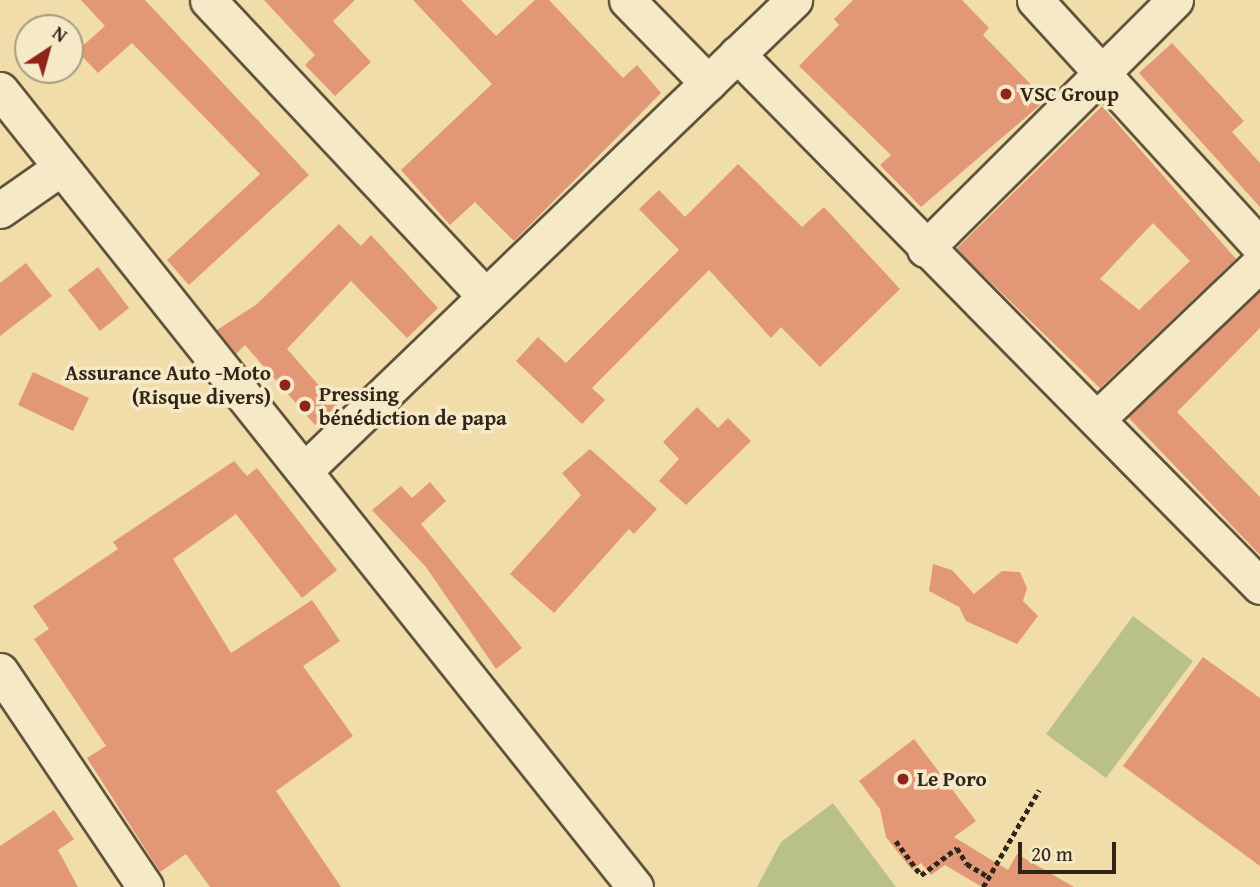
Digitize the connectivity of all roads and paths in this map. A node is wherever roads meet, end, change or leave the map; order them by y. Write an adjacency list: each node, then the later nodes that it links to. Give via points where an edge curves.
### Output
1 (208, 0): 15 (street)
2 (627, 0): 8 (street)
3 (794, 0): 6 (street)
4 (1035, 0): 7 (street)
5 (1175, 0): 7 (street)
6 (737, 54): 8 (street); 13 (street)
7 (1100, 71): 12 (street); 13 (street)
8 (708, 83): 15 (street)
9 (0, 90): 10 (street)
10 (60, 169): 11 (street); 17 (street)
11 (0, 210)
12 (1260, 246)
13 (925, 249): 16 (street)
14 (1260, 263): 16 (street)
15 (485, 296): 17 (street)
16 (1097, 419): 18 (street)
17 (304, 471): 24 (street)
18 (1260, 586)
19 (0, 671): 23 (street)
20 (1039, 790): 22 (path)
21 (896, 841): 22 (path, via 921,875 957,848 967,864)
22 (989, 877): 25 (path)
23 (145, 887)
24 (635, 887)
25 (983, 887)

